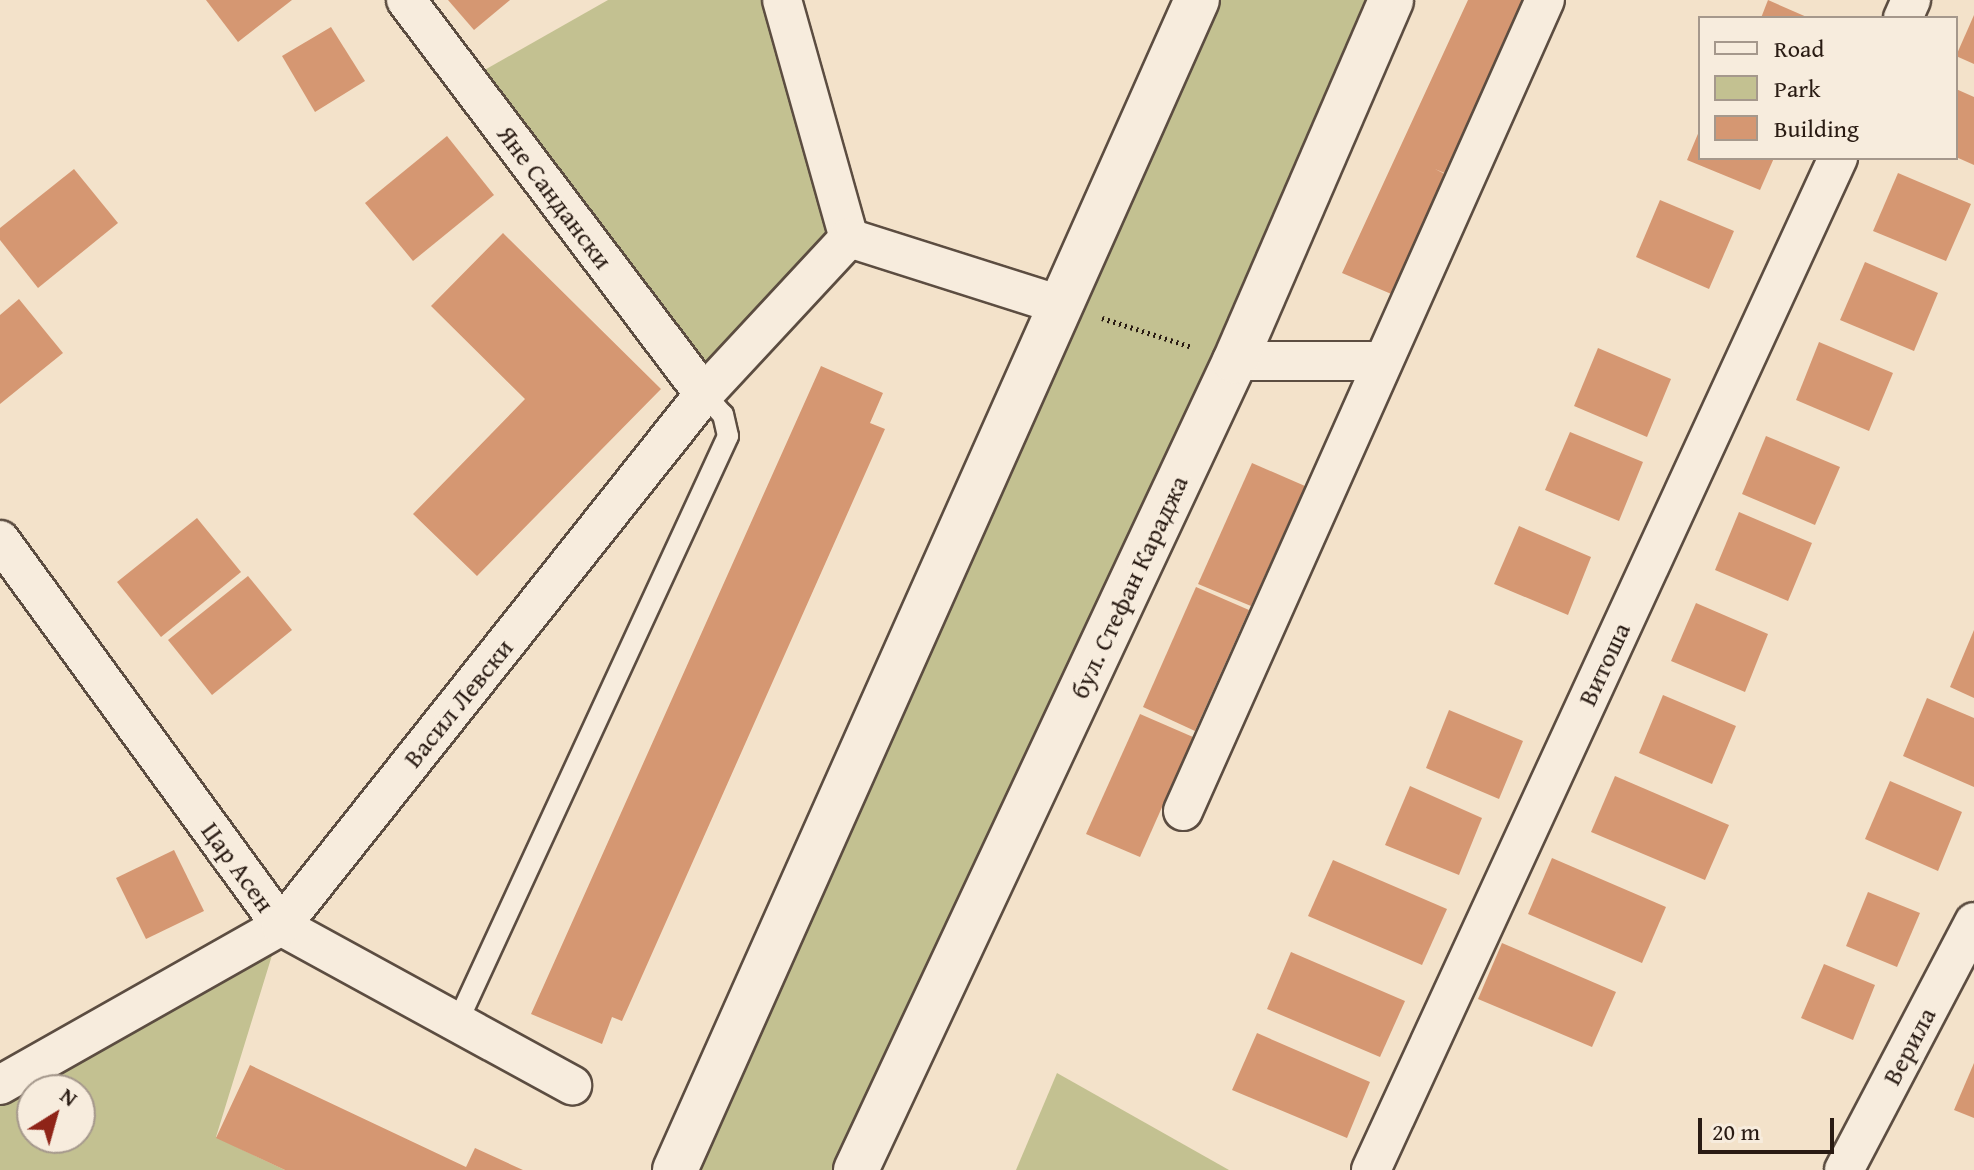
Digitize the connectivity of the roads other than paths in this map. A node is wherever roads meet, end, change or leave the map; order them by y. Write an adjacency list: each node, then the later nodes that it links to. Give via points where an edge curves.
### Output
1 (406, 0): 11 (street, Яне Сандански)
2 (782, 0): 7 (street)
3 (1197, 0): 8 (street)
4 (1391, 0): 9 (street, бул. Стефан Караджа)
5 (1545, 0): 10 (street)
6 (1837, 160): 19 (street, Витоша)
7 (849, 238): 8 (street); 11 (street, Васил Левски)
8 (1060, 305): 20 (street)
9 (1235, 361): 10 (street); 21 (street, бул. Стефан Караджа)
10 (1380, 361): 13 (street)
11 (704, 394): 15 (street, Васил Левски); 16 (lane, via 723,415 728,436)
12 (0, 540): 15 (street, Цар Асен)
13 (1183, 811)
14 (1974, 922): 22 (street, Верила)
15 (281, 926): 16 (street, Цар Асен); 17 (street, Васил Левски)
16 (458, 1021): 18 (street, Цар Асен)
17 (0, 1085)
18 (572, 1085)
19 (1385, 1165)
20 (675, 1170)
21 (856, 1170)
22 (1844, 1170)

